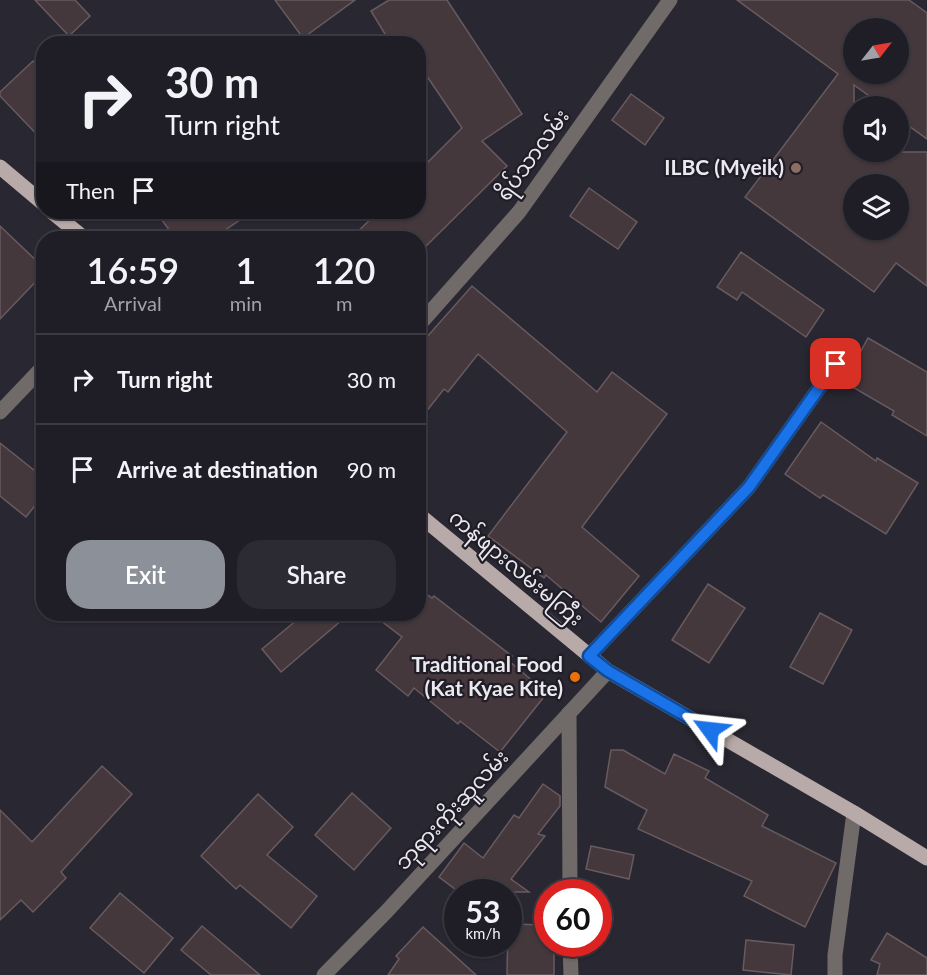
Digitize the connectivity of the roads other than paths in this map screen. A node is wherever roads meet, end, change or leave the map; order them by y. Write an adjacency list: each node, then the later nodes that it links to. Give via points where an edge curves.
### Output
1 (670, 0): 6 (street, ရိပ်သာလမ်း, via 519,212)
2 (0, 167): 3 (main road)
3 (36, 197)
4 (61, 219): 5 (main road)
5 (75, 231)
6 (426, 317)
7 (836, 364): 11 (street, via 749,487)
8 (36, 374): 9 (street)
9 (0, 412)
10 (426, 521): 11 (main road, ကန်ဖျားလမ်းမကြီး)
11 (589, 656): 12 (main road, ကန်ဖျားလမ်းမကြီး)
12 (608, 671): 13 (street, ဘုရားကိုးဆူလမ်း); 14 (main road, ကန်ဖျားလမ်းမကြီး)
13 (569, 713): 16 (street); 18 (street, ဘုရားကိုးဆူလမ်း)
14 (854, 813): 15 (main road, ကန်ဖျားလမ်းမကြီး); 20 (street)
15 (927, 858)
16 (570, 879)
17 (570, 957): 19 (street)
18 (324, 975)
19 (571, 975)
20 (835, 975)

